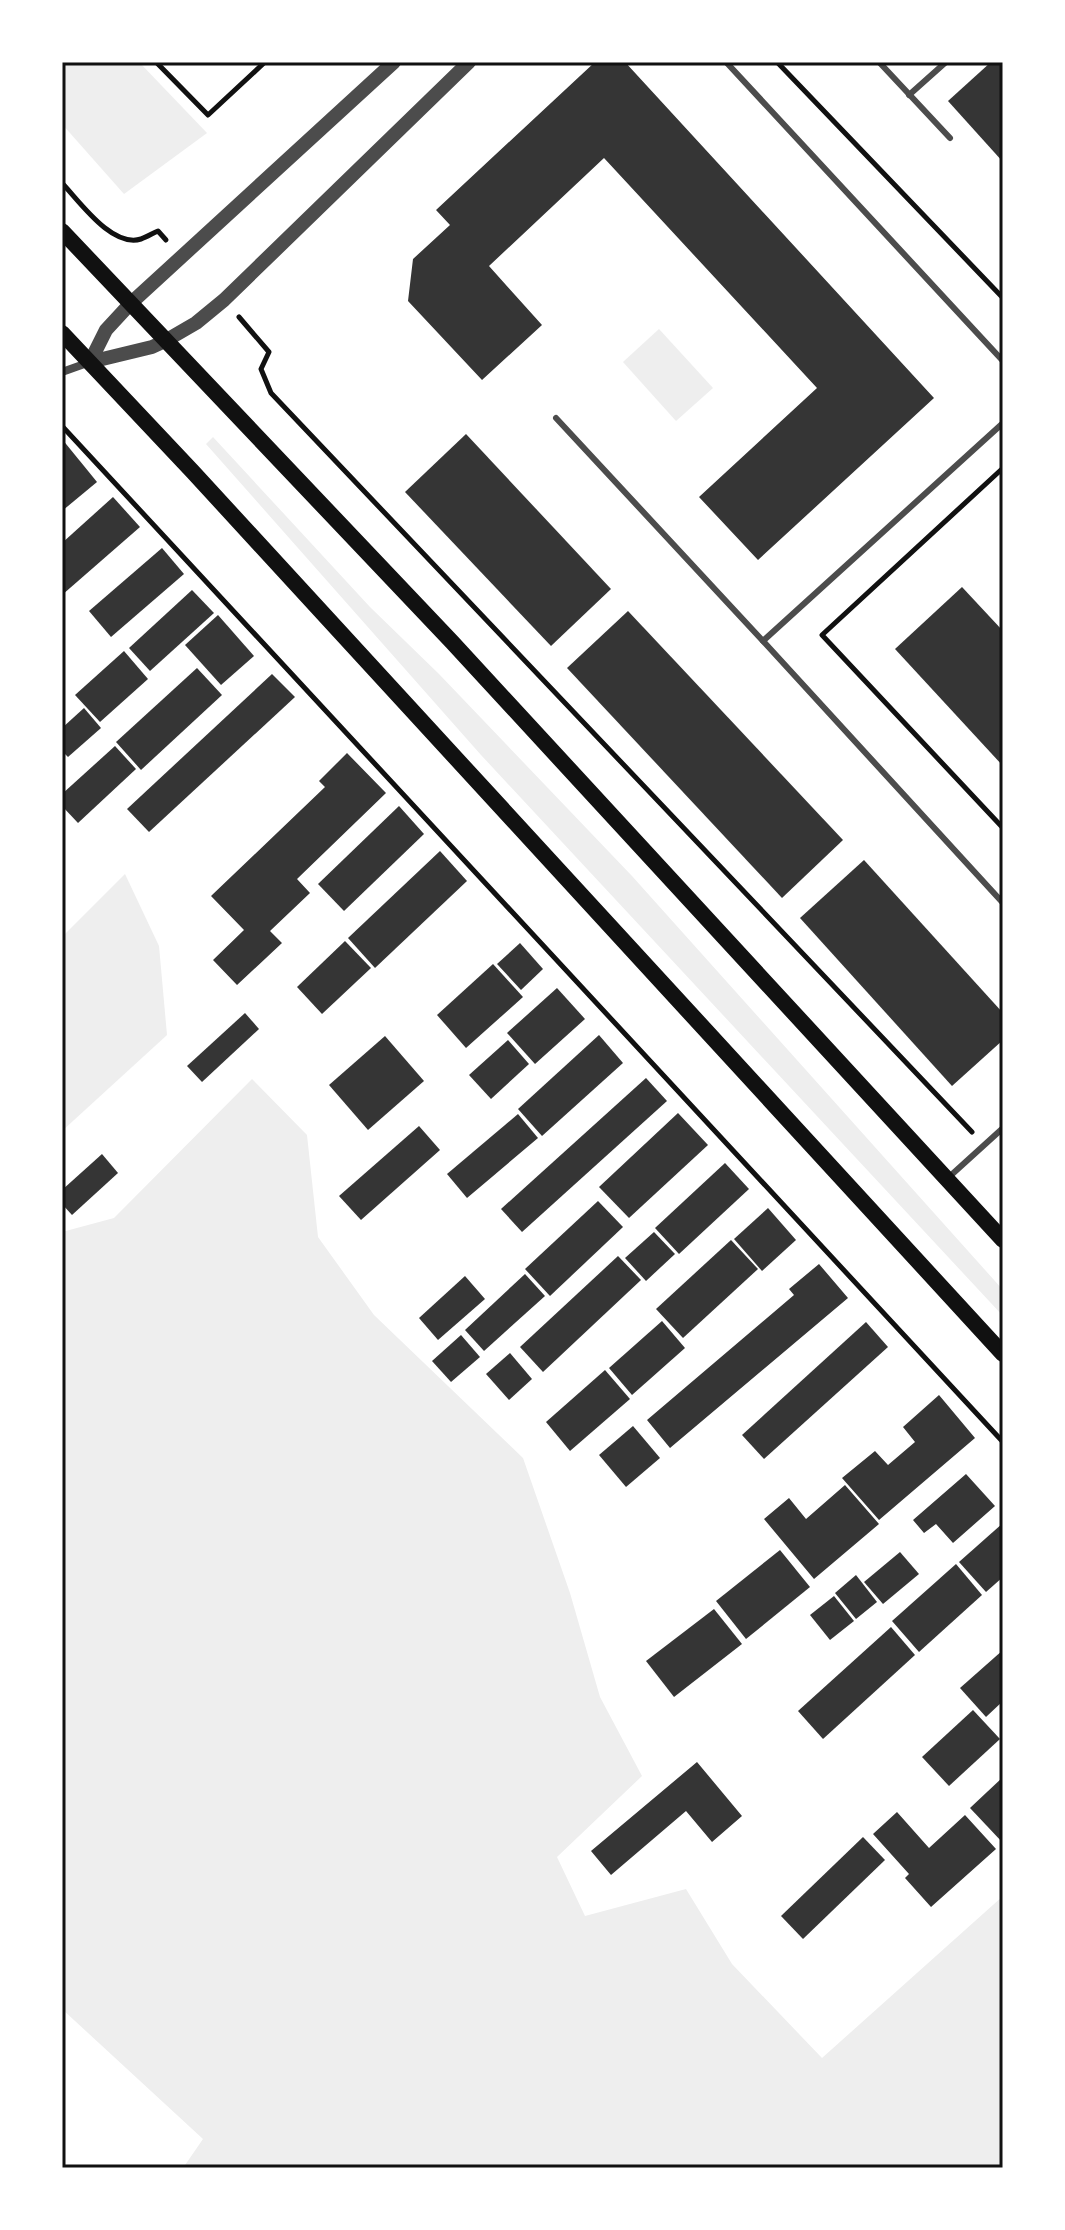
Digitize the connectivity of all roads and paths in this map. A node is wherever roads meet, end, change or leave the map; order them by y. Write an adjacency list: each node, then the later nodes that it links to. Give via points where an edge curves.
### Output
1 (156, 62): 2 (path, via 208,115)
2 (265, 62)
3 (394, 62): 15 (street)
4 (469, 62): 17 (street, via 224,300)
5 (726, 62): 19 (lane)
6 (777, 62): 14 (path)
7 (879, 62): 9 (lane)
8 (946, 62): 9 (lane)
9 (909, 95): 10 (lane)
10 (950, 138)
11 (62, 183): 13 (path, via 120,239 139,240)
12 (62, 231): 15 (main road)
13 (158, 231)
14 (1003, 298)
15 (130, 304): 17 (main road); 20 (street, via 106,330)
16 (62, 333): 20 (main road)
17 (165, 341): 20 (street); 31 (main road, via 452,642)
18 (269, 352): 30 (path, via 261,369 271,393)
19 (1003, 361)
20 (90, 362): 21 (street); 33 (main road)
21 (62, 372)
22 (556, 418): 26 (lane)
23 (1003, 423): 26 (lane)
24 (62, 426): 34 (path)
25 (1003, 468): 27 (path, via 822,635)
26 (763, 641): 28 (lane)
27 (1003, 828)
28 (1003, 903)
29 (1003, 1128): 30 (lane)
30 (984, 1145): 31 (lane)
31 (947, 1179): 32 (main road)
32 (1003, 1240)
33 (1003, 1354)
34 (1003, 1442)

